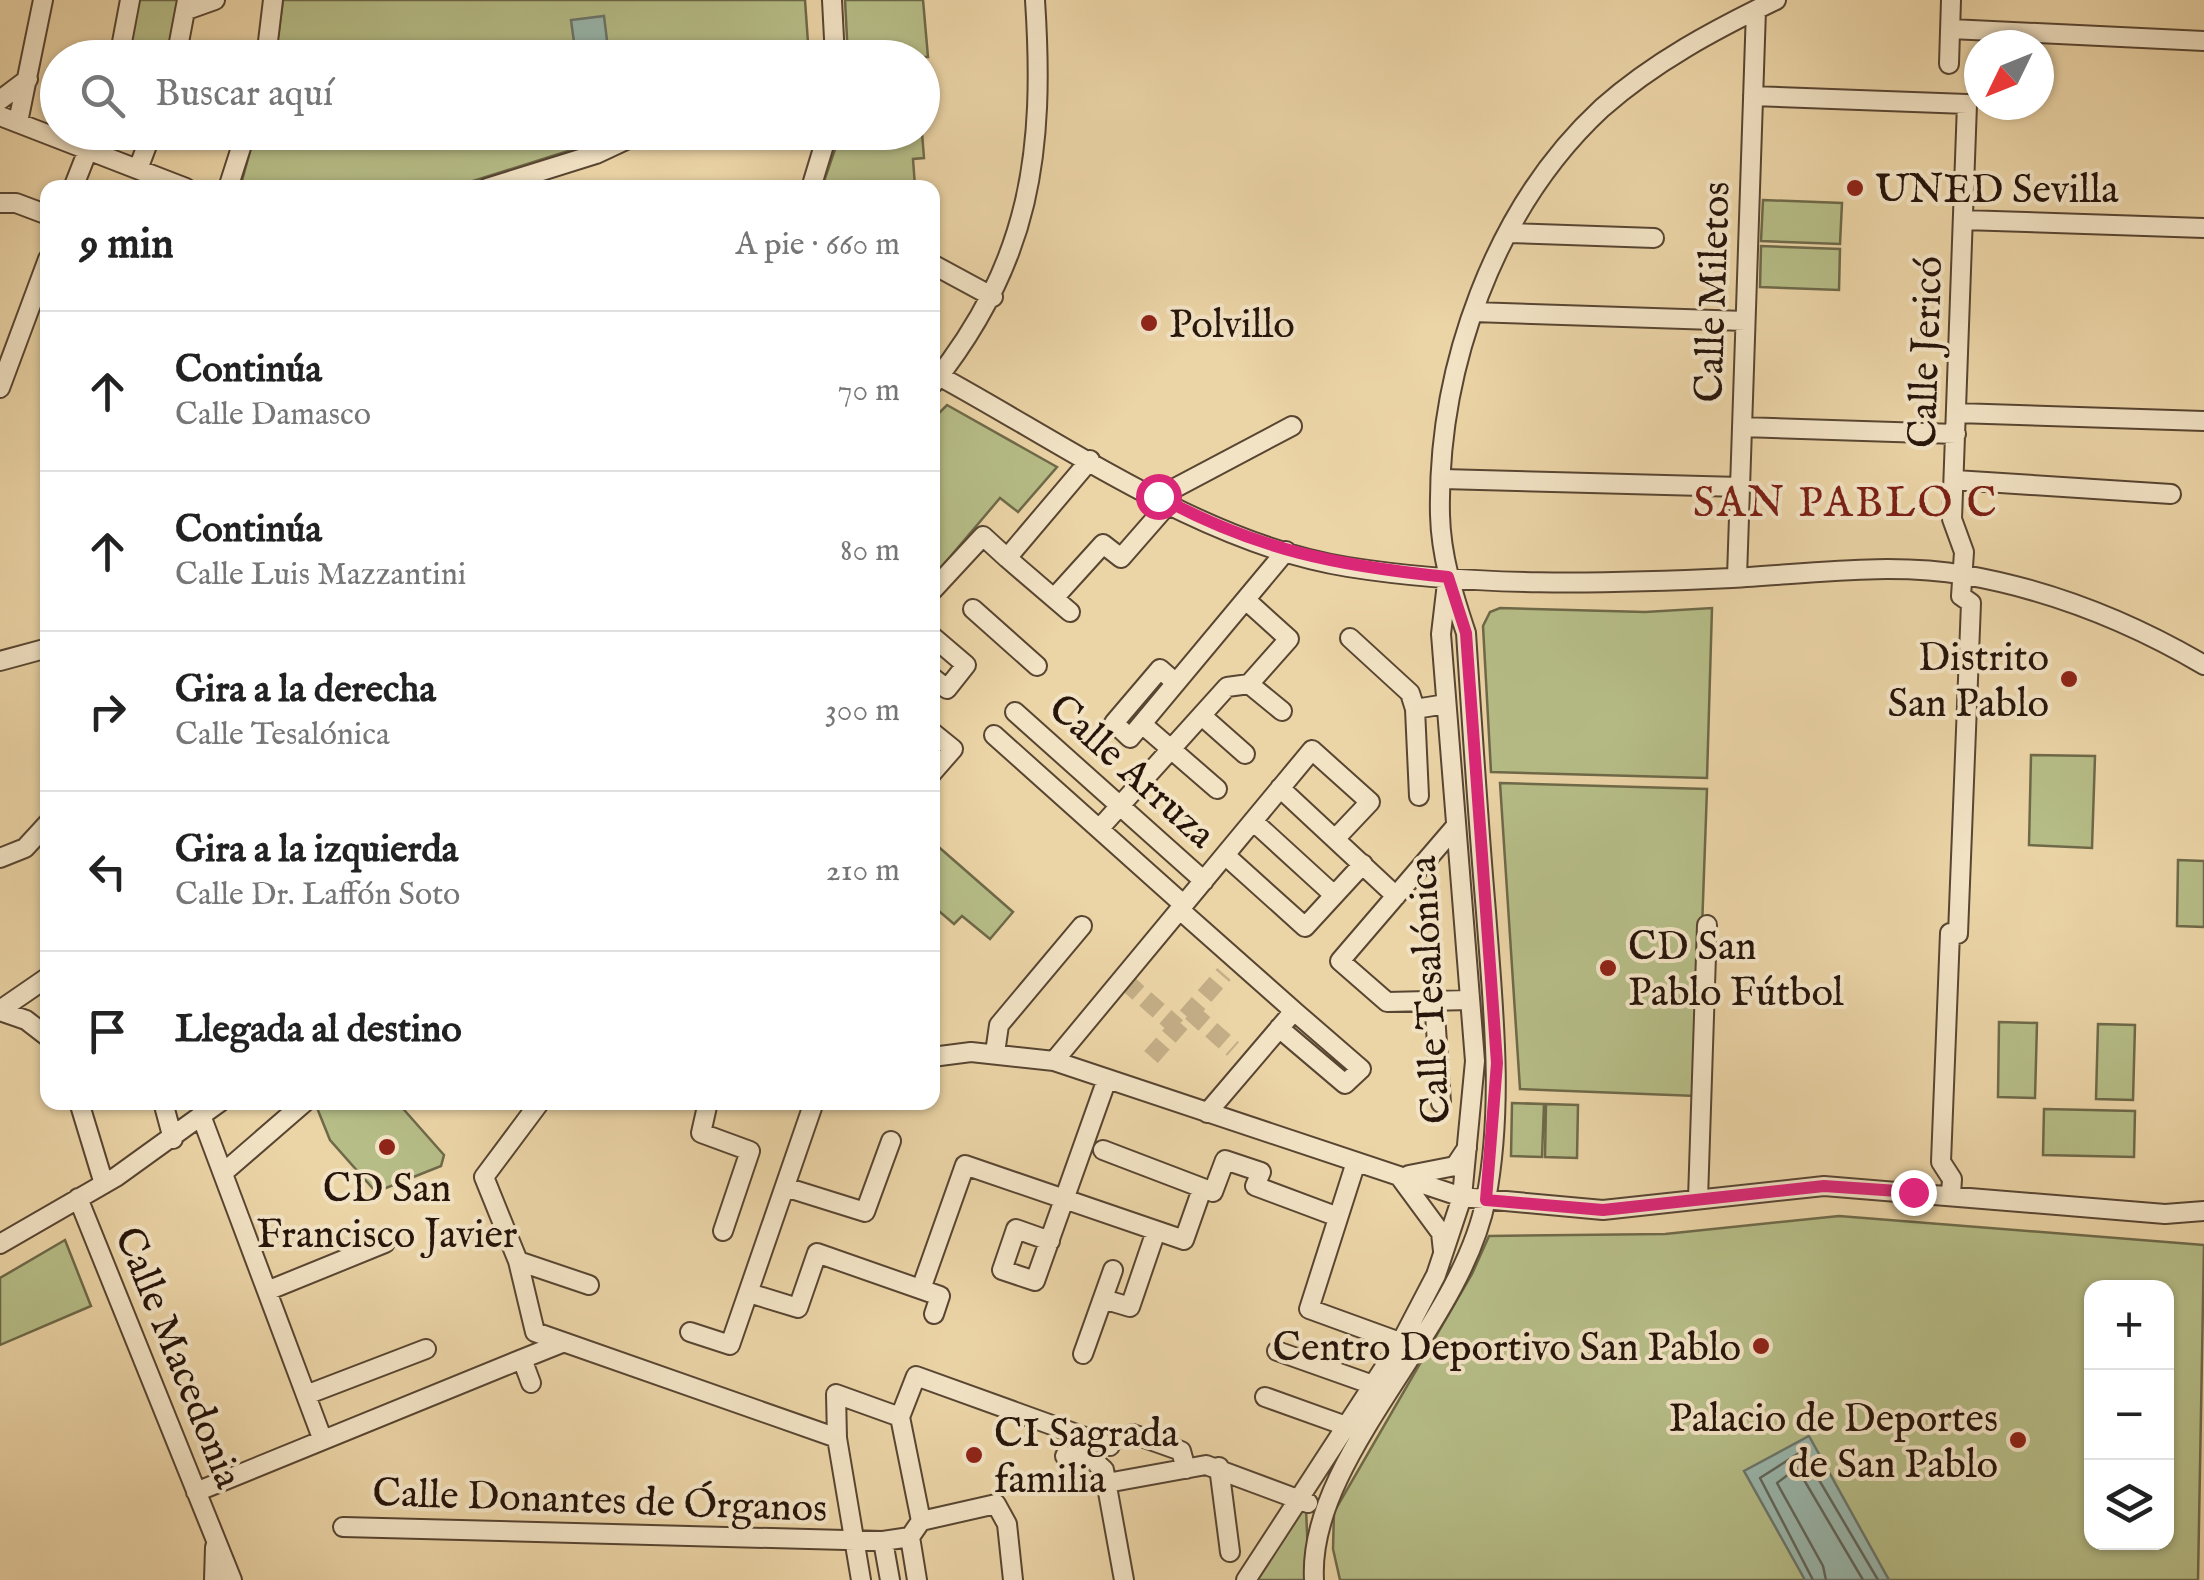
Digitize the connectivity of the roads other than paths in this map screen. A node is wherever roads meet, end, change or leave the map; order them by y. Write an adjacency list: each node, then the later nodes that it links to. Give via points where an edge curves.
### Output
1 (44, 0): 18 (street)
2 (130, 0): 12 (street)
3 (215, 0): 9 (street)
4 (273, 0): 14 (street)
5 (832, 0): 15 (street)
6 (1035, 0): 43 (street, via 1040,103 1034,164)
7 (1776, 0): 10 (street, Calle Tesalónica)
8 (1952, 0): 11 (street)
9 (187, 5): 13 (street)
10 (1756, 10): 19 (street, Calle Miletos); 39 (street, Calle Tesalónica, via 1684,47 1600,111 1563,150)
11 (1950, 28): 16 (street); 17 (street)
12 (123, 40)
13 (180, 40)
14 (268, 40)
15 (834, 40)
16 (2204, 41)
17 (1949, 64)
18 (28, 79): 20 (street); 21 (street)
19 (1753, 96): 37 (street, Calle Jericó, via 1967,104); 45 (street, Calle Miletos)
20 (0, 100)
21 (9, 119): 22 (street)
22 (40, 127)
23 (87, 150): 30 (street)
24 (107, 150): 29 (street)
25 (145, 150): 29 (street)
26 (240, 150): 32 (street)
27 (605, 150): 33 (street)
28 (823, 150): 34 (street)
29 (138, 170): 31 (street)
30 (75, 180)
31 (165, 180)
32 (231, 180)
33 (513, 180)
34 (813, 180)
35 (0, 203): 36 (street)
36 (40, 211)
37 (1963, 220): 38 (street); 49 (street, Calle Jericó)
38 (2204, 228)
39 (1508, 233): 40 (street); 44 (street, Calle Tesalónica)
40 (1654, 238)
41 (940, 268): 43 (street)
42 (40, 285): 48 (street)
43 (993, 297): 46 (street)
44 (1473, 312): 45 (street); 55 (street, Calle Tesalónica)
45 (1745, 321): 52 (street, Calle Miletos)
46 (940, 374)
47 (940, 382): 54 (street)
48 (0, 388)
49 (1957, 413): 50 (street); 53 (street, Calle Jericó)
50 (2204, 420)
51 (1292, 426): 59 (street)
52 (1742, 427): 53 (street); 57 (street, Calle Miletos)
53 (1956, 434): 56 (street, Calle Jericó)
54 (1090, 460): 59 (street); 61 (street)
55 (1442, 479): 57 (street); 63 (street, Calle Tesalónica)
56 (1955, 480): 58 (street); 62 (street, Calle Jericó, via 1952,519 1964,552)
57 (1740, 487): 64 (street, Calle Miletos)
58 (2171, 494)
59 (1164, 500): 60 (street); 66 (street, via 1121,558 1103,544)
60 (1286, 551): 63 (street, via 1345,566); 67 (street)
61 (1007, 558): 65 (street, via 983,536); 66 (street)
62 (1962, 574): 64 (street); 74 (street, via 2076,603); 139 (street, Calle Jericó, via 1961,596 1971,603 1941,1162 1952,1179)
63 (1448, 577): 64 (street); 79 (street, Calle Tesalónica, via 1441,634); 143 (street, Calle Tesalónica, via 1466,633 1497,1063)
64 (1736, 577)
65 (940, 582)
66 (1054, 598): 69 (street)
67 (1247, 601): 77 (street); 78 (street, via 1289,639)
68 (973, 609): 75 (street)
69 (1070, 612)
70 (1350, 638): 80 (street, via 1410,692)
71 (940, 643): 76 (street, via 966,665 947,689)
72 (40, 650): 73 (street)
73 (0, 661)
74 (2204, 665)
75 (1037, 666)
76 (940, 683)
77 (1176, 683): 84 (street); 84 (street, via 1160,669 1114,723 1130,738)
78 (1249, 684): 81 (street); 83 (street, via 1227,687)
79 (1446, 704): 80 (street); 95 (street, Calle Tesalónica)
80 (1415, 709): 92 (street)
81 (1282, 711)
82 (1015, 712): 93 (street, Calle Arruza)
83 (1202, 716): 87 (street); 88 (street)
84 (1142, 724): 87 (street)
85 (994, 735): 96 (street)
86 (940, 738): 89 (street, via 953,749)
87 (1171, 749): 91 (street); 93 (street)
88 (1245, 754)
89 (940, 764)
90 (1280, 788): 94 (street); 98 (street); 98 (street, via 1312,750 1370,802)
91 (1217, 789)
92 (1419, 796)
93 (1120, 806): 96 (street); 102 (street, Calle Arruza)
94 (1253, 821): 99 (street); 103 (street)
95 (1455, 827): 104 (street); 110 (street, Calle Tesalónica)
96 (1100, 829): 105 (street)
97 (40, 831): 100 (street)
98 (1335, 839): 101 (street)
99 (1225, 855): 102 (street); 103 (street, via 1305,927)
100 (0, 858)
101 (1363, 864): 103 (street); 104 (street)
102 (1204, 881): 105 (street)
103 (1334, 895)
104 (1396, 896): 109 (street, via 1340,961 1387,1002)
105 (1182, 907): 112 (street); 117 (street)
106 (1707, 925): 142 (street)
107 (1082, 926): 115 (street, via 998,1025)
108 (40, 984): 111 (street)
109 (1434, 1000): 110 (street); 119 (street)
110 (1469, 1000): 131 (street, Calle Tesalónica, via 1475,1061)
111 (0, 1011): 114 (street)
112 (1294, 1011): 113 (street); 113 (street, via 1361,1069 1346,1084)
113 (1279, 1028): 127 (street)
114 (40, 1030)
115 (995, 1054): 116 (street); 117 (street)
116 (940, 1056)
117 (1054, 1061): 118 (street)
118 (1107, 1079): 127 (street); 144 (street)
119 (1441, 1103)
120 (81, 1110): 136 (street)
121 (165, 1110): 129 (street)
122 (211, 1110): 128 (street)
123 (296, 1110): 134 (street)
124 (534, 1110): 153 (street, via 484,1177)
125 (706, 1110): 148 (street, via 701,1133 750,1151)
126 (811, 1110): 137 (street)
127 (1207, 1113): 133 (street)
128 (202, 1118): 129 (street); 134 (street)
129 (173, 1139): 136 (street)
130 (891, 1141): 137 (street, via 865,1212)
131 (1470, 1144): 135 (street, via 1455,1166); 140 (street, Calle Tesalónica)
132 (1103, 1150): 138 (street)
133 (1356, 1162): 135 (street); 146 (street)
134 (223, 1174): 157 (street)
135 (1398, 1176): 140 (street); 152 (street, via 1441,1233)
136 (104, 1184): 141 (street)
137 (784, 1187): 158 (street)
138 (1202, 1189): 146 (street, via 1214,1192 1225,1160 1261,1172 1255,1186); 147 (street, via 1184,1240)
139 (1951, 1194): 142 (street, via 1824,1186); 145 (street, via 2165,1214)
140 (1462, 1197): 143 (street); 152 (street, Calle Tesalónica)
141 (78, 1198): 151 (street); 182 (street, Calle Macedonia)
142 (1698, 1199): 143 (street, via 1603,1210)
143 (1486, 1200): 163 (street, Calle Tesalónica, via 1456,1278)
144 (1064, 1202): 147 (street); 149 (street); 156 (street, via 965,1166)
145 (2204, 1211)
146 (1338, 1217): 163 (street, via 1308,1309)
147 (1156, 1231): 159 (street, via 1130,1307)
148 (724, 1232)
149 (1050, 1240)
150 (384, 1243): 157 (street)
151 (0, 1244)
152 (1443, 1254): 163 (street, Calle Tesalónica)
153 (518, 1261): 155 (street); 162 (street, via 534,1332)
154 (1113, 1270): 159 (street)
155 (590, 1285)
156 (921, 1289): 158 (street, via 817,1253 798,1308); 160 (street, via 940,1296)
157 (267, 1291): 170 (street)
158 (749, 1292): 161 (street, via 730,1346)
159 (1103, 1299): 166 (street)
160 (934, 1314)
161 (690, 1332)
162 (562, 1343): 167 (street); 176 (street)
163 (1410, 1346): 169 (street, Calle Tesalónica); 184 (street, Calle Tesalónica)
164 (426, 1349): 170 (street)
165 (1277, 1352): 169 (street)
166 (1082, 1354)
167 (522, 1359): 168 (street); 175 (street)
168 (531, 1382)
169 (1373, 1385): 173 (street, Calle Tesalónica)
170 (306, 1395): 175 (street)
171 (1265, 1397): 173 (street)
172 (900, 1417): 176 (street, via 836,1394); 177 (street, via 916,1376); 185 (street)
173 (1346, 1426): 183 (street, Calle Tesalónica)
174 (1133, 1434): 180 (street, via 1181,1451)
175 (322, 1438): 182 (street)
176 (836, 1438): 190 (street)
177 (1110, 1446)
178 (1065, 1456): 181 (street, via 1093,1460)
179 (1219, 1467): 180 (street); 183 (street); 191 (street)
180 (1186, 1469): 181 (street)
181 (1108, 1483): 198 (street)
182 (196, 1492): 188 (street, Calle Macedonia)
183 (1299, 1498): 184 (street); 199 (street, Calle Tesalónica)
184 (1321, 1510): 200 (street, Calle Tesalónica)
185 (921, 1521): 187 (street); 197 (street, via 996,1504 1007,1524)
186 (342, 1526): 190 (street, Calle Donantes de Órganos)
187 (910, 1537): 189 (street, Calle Donantes de Órganos); 196 (street)
188 (216, 1541): 192 (street); 193 (street, Calle Macedonia)
189 (884, 1541): 190 (street, Calle Donantes de Órganos); 195 (street)
190 (856, 1542): 194 (street)
191 (1230, 1552)
192 (214, 1580)
193 (232, 1580)
194 (862, 1580)
195 (890, 1580)
196 (916, 1580)
197 (1013, 1580)
198 (1124, 1580)
199 (1246, 1580)
200 (1314, 1580)

